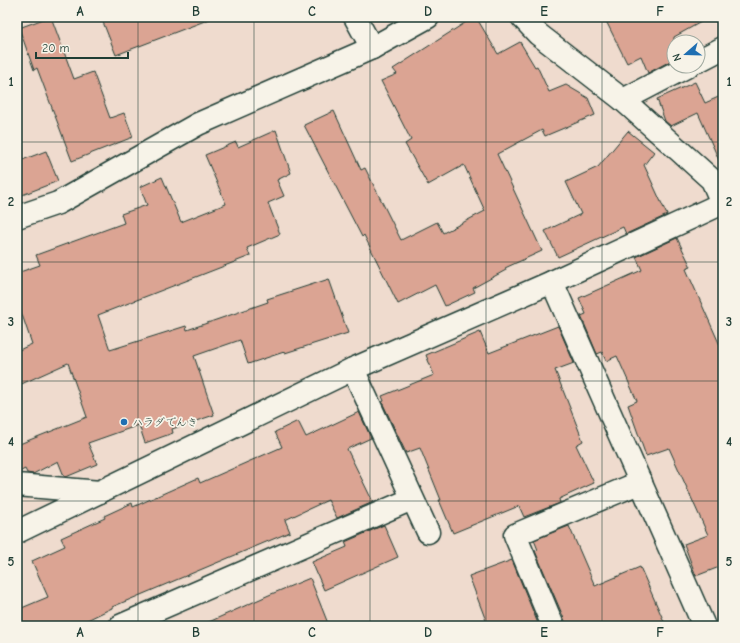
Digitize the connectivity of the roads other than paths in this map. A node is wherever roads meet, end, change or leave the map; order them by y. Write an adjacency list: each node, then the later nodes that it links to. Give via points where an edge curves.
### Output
1 (355, 17): 4 (street)
2 (428, 17): 4 (street)
3 (522, 17): 8 (street, via 538,34)
4 (372, 48): 10 (street, via 198,124 58,203)
5 (723, 48): 6 (street)
6 (706, 57)
7 (673, 74): 8 (street)
8 (623, 100): 9 (street, via 712,180)
9 (723, 204): 11 (street)
10 (17, 217)
11 (552, 282): 12 (street); 13 (street)
12 (352, 368): 15 (street); 16 (street)
13 (641, 482): 20 (street, via 515,535); 21 (street)
14 (17, 485): 15 (street)
15 (101, 492): 17 (street)
16 (412, 499): 18 (street); 19 (street)
17 (17, 532)
18 (428, 532)
19 (120, 626)
20 (553, 626)
21 (704, 626)

